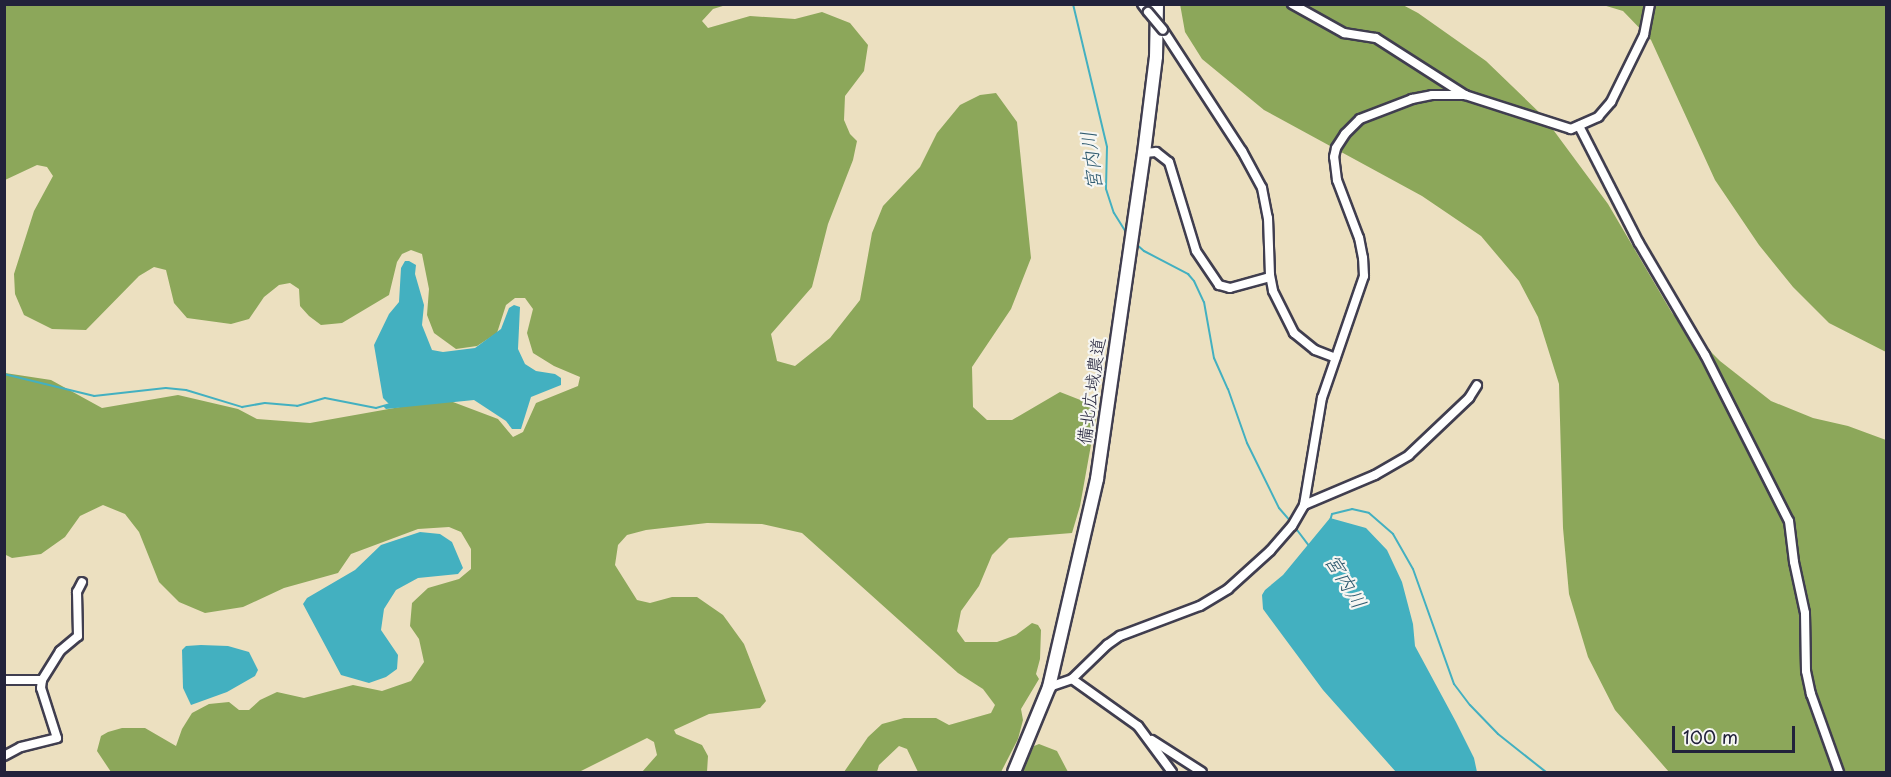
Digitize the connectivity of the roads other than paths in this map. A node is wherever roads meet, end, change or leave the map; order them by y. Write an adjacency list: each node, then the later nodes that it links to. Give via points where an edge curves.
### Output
1 (1292, 4): 4 (street, via 1344,33 1376,38)
2 (1650, 4): 5 (street, via 1644,35 1611,102 1598,117)
3 (1149, 7): 6 (street, 備北広域農道, via 1156,57); 7 (street, bridge, via 1262,188 1268,218)
4 (1465, 95): 5 (street, via 1571,129); 8 (street, via 1412,99 1360,120 1336,147 1336,180 1359,238 1364,276)
5 (1579, 126): 21 (street, via 1639,243 1705,355 1790,521 1805,613 1806,671)
6 (1144, 153): 7 (street, via 1156,152 1169,162 1196,251 1219,285 1230,288); 15 (street, 備北広域農道, via 1096,479)
7 (1270, 278): 8 (street, via 1294,333 1315,350)
8 (1336, 358): 10 (street, via 1314,430)
9 (1477, 385): 10 (street, via 1469,398 1409,455 1375,476)
10 (1304, 505): 12 (street, via 1270,551 1228,589 1200,606 1120,636)
11 (82, 582): 14 (street, via 77,592 78,636 60,651)
12 (1072, 679): 15 (street); 16 (street)
13 (4, 680): 14 (street)
14 (42, 680): 17 (street, via 57,738 21,747)
15 (1049, 687): 18 (street, 備北広域農道)
16 (1149, 738): 19 (street); 20 (street)
17 (4, 756)
18 (1014, 772)
19 (1172, 772)
20 (1202, 772)
21 (1839, 772)

